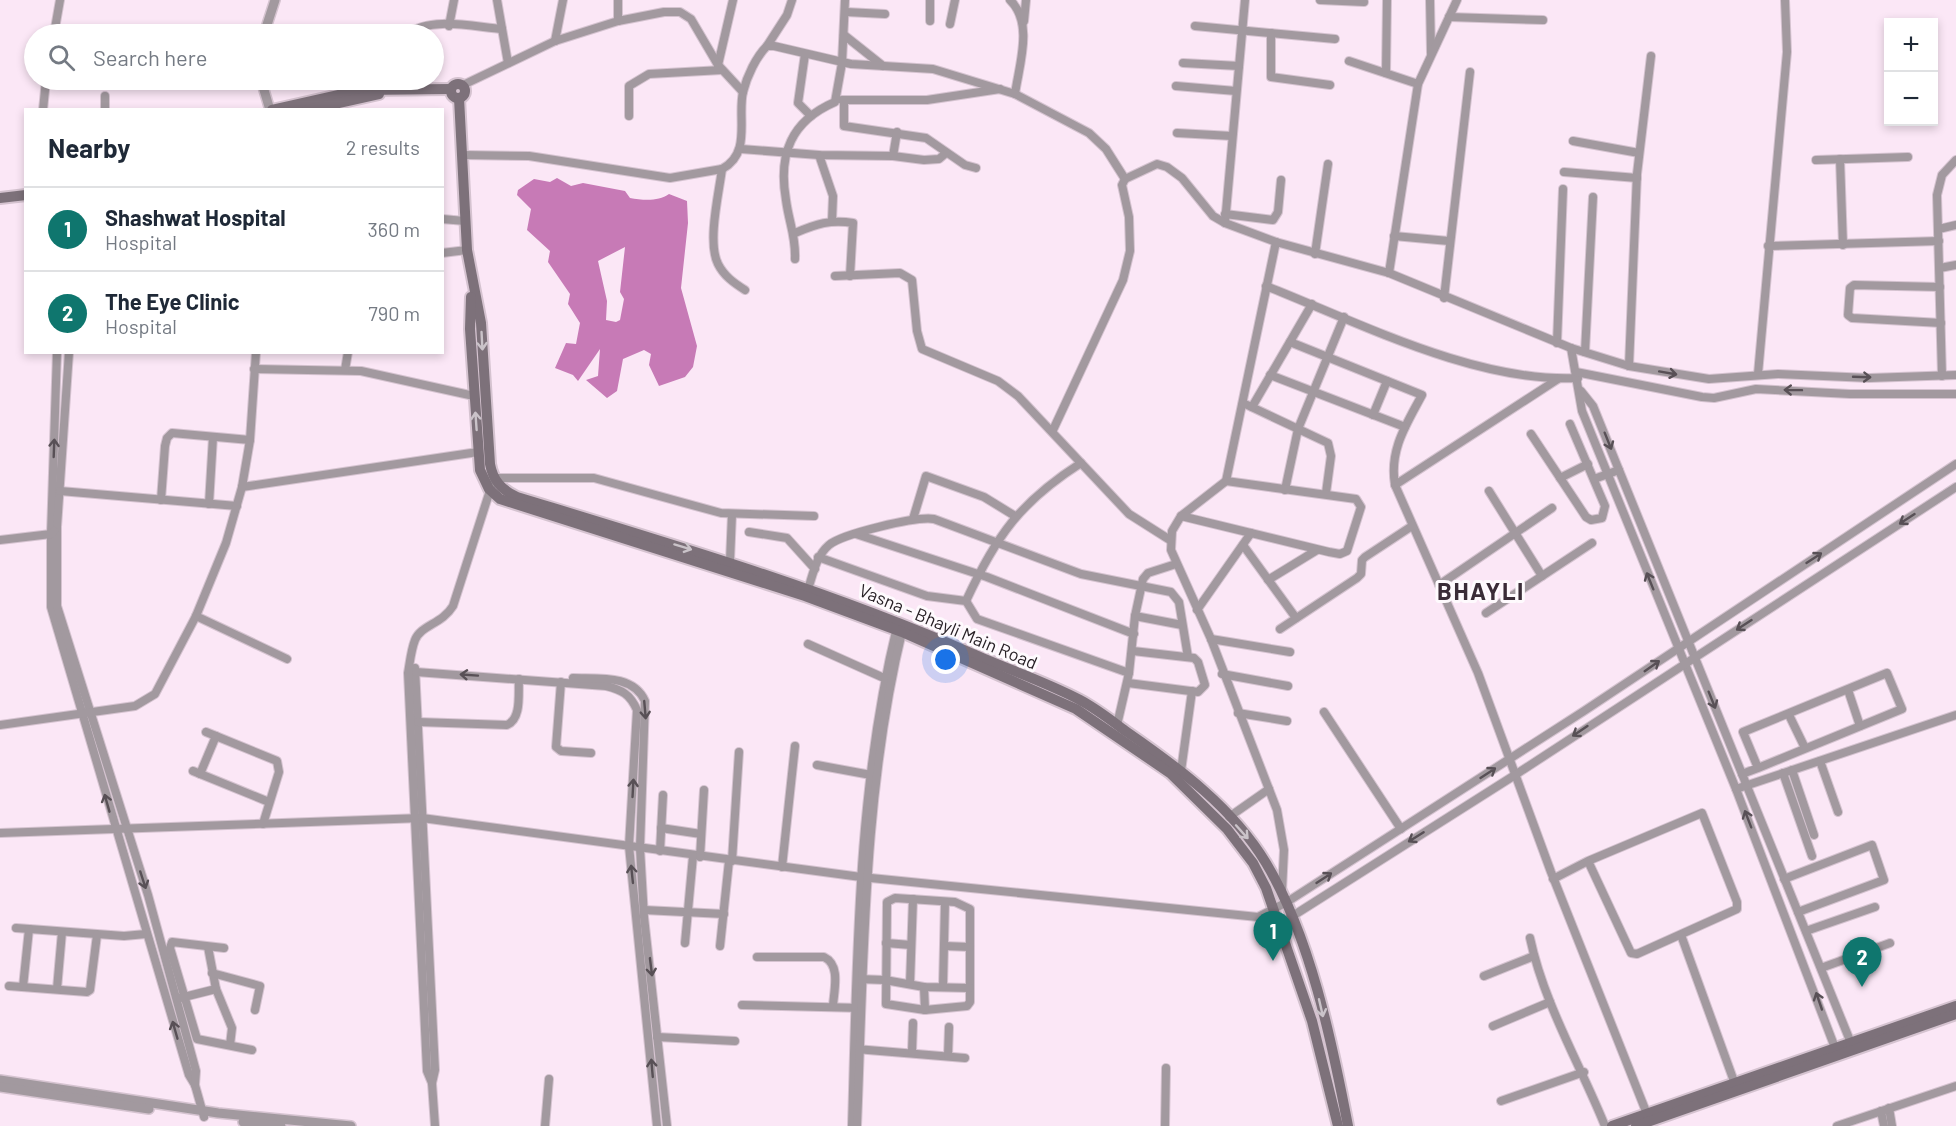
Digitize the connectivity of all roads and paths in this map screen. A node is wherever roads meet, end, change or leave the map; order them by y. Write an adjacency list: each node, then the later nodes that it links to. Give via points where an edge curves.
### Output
1 (60, 0): 27 (street)
2 (275, 0): 28 (street)
3 (454, 0): 32 (street)
4 (497, 0): 34 (street)
5 (563, 0): 39 (street)
6 (618, 0): 25 (street)
7 (732, 0): 50 (street)
8 (792, 0): 40 (street)
9 (845, 0): 21 (street)
10 (930, 0): 26 (street)
11 (955, 0): 29 (street)
12 (1010, 0): 30 (street)
13 (1026, 0): 30 (street)
14 (1245, 0): 35 (street)
15 (1320, 0): 20 (street)
16 (1387, 0): 52 (street)
17 (1430, 0): 42 (street)
18 (1457, 0): 23 (street)
19 (1785, 0): 118 (street, via 1787,52)
20 (1364, 2)
21 (846, 12): 22 (street); 37 (street)
22 (885, 14)
23 (1449, 17): 24 (street); 42 (street)
24 (1543, 20)
25 (618, 21): 39 (street); 50 (street, via 680,12 695,25)
26 (930, 21)
27 (56, 24)
28 (267, 24)
29 (950, 24)
30 (1023, 25): 66 (street)
31 (444, 26): 32 (street)
32 (449, 26): 34 (street)
33 (1195, 26): 35 (street)
34 (502, 29): 45 (street)
35 (1242, 30): 36 (street); 48 (street)
36 (1271, 33): 38 (street); 55 (street, via 1271,77)
37 (844, 35): 46 (street); 49 (street)
38 (1335, 39)
39 (555, 41): 45 (street)
40 (767, 46): 41 (street); 65 (street)
41 (805, 54): 46 (street); 77 (street, via 798,103)
42 (1431, 55): 53 (street)
43 (1651, 56): 85 (street)
44 (1349, 61): 52 (street)
45 (508, 63): 54 (street)
46 (842, 63): 49 (street); 70 (street)
47 (1183, 63): 48 (street)
48 (1239, 66): 64 (street)
49 (884, 67): 59 (street, via 933,69)
50 (720, 68): 65 (street); 76 (street, via 640,78 629,86)
51 (1470, 72): 114 (street)
52 (1386, 73): 53 (street)
53 (1418, 84): 113 (street)
54 (463, 85): 58 (main road, via 456,84); 68 (main road, via 466,92)
55 (1330, 85)
56 (1176, 86): 64 (street)
57 (444, 88): 58 (main road)
58 (451, 89): 68 (main road, via 453,96)
59 (1002, 89): 66 (street); 69 (street, via 927,100)
60 (45, 90): 71 (street)
61 (264, 90): 73 (street)
62 (361, 90): 74 (main road)
63 (384, 90): 75 (main road)
64 (1236, 91): 80 (street)
65 (743, 92): 82 (street)
66 (1015, 94): 97 (street, via 1089,133)
67 (105, 96): 72 (street)
68 (459, 98): 86 (main road)
69 (844, 100): 70 (street); 78 (street, via 844,126)
70 (835, 102): 77 (street)
71 (43, 108)
72 (105, 108)
73 (270, 108)
74 (280, 108)
75 (316, 108)
76 (628, 116)
77 (811, 116): 83 (street)
78 (897, 132): 84 (street, via 926,138); 88 (street)
79 (1177, 133): 80 (street)
80 (1232, 136): 107 (street)
81 (1573, 141): 85 (street)
82 (741, 149): 83 (street); 95 (street)
83 (785, 151): 87 (street); 112 (street, via 786,199)
84 (946, 153): 88 (street, via 939,159 924,160); 94 (street)
85 (1639, 153): 98 (street)
86 (463, 155): 95 (street, via 529,156 670,177); 109 (main road)
87 (819, 155): 88 (street); 108 (street, via 833,196)
88 (893, 156)
89 (1908, 157): 90 (street)
90 (1840, 159): 91 (street); 117 (street)
91 (1816, 160)
92 (1956, 160): 111 (street, via 1939,180)
93 (1328, 164): 121 (street)
94 (976, 168)
95 (723, 169): 131 (street, via 714,232 715,256 725,275)
96 (1564, 172): 98 (street)
97 (1129, 178): 107 (street, via 1157,164 1167,167 1182,178 1213,216); 165 (street, via 1121,189 1129,217 1130,251 1123,280)
98 (1637, 178): 145 (street)
99 (1281, 180): 107 (street, via 1278,212 1273,220)
100 (1563, 189): 137 (street)
101 (24, 195): 103 (main road)
102 (1593, 197): 139 (street)
103 (0, 198)
104 (24, 202): 105 (main road)
105 (0, 205)
106 (444, 219): 109 (street)
107 (1225, 219): 116 (street)
108 (832, 221): 112 (street); 127 (street, via 854,223)
109 (465, 222): 119 (main road)
110 (1956, 225): 111 (street)
111 (1939, 229): 115 (street)
112 (795, 233): 122 (street)
113 (1394, 236): 114 (street); 125 (street)
114 (1449, 241): 132 (street)
115 (1939, 241): 117 (street); 124 (street)
116 (1276, 242): 121 (street); 129 (street)
117 (1843, 245): 118 (street)
118 (1768, 246): 148 (street)
119 (466, 250): 120 (street); 128 (main road)
120 (444, 253)
121 (1314, 254): 125 (street)
122 (795, 260)
123 (1956, 265): 124 (street)
124 (1940, 268): 130 (street)
125 (1389, 273): 132 (street)
126 (835, 276): 127 (street)
127 (850, 276): 165 (street, via 906,275 912,280 922,349 998,381)
128 (471, 284): 158 (main road); 175 (main road, one-way to 175, via 481,323)
129 (1266, 286): 133 (street); 159 (street)
130 (1940, 287): 135 (street); 135 (street, via 1854,285 1850,288 1848,315)
131 (745, 290)
132 (1444, 298): 137 (street)
133 (1312, 304): 134 (street); 136 (street)
134 (1344, 317): 144 (street); 153 (street, via 1457,362)
135 (1941, 323): 152 (street)
136 (1290, 342): 144 (street); 149 (street)
137 (1557, 343): 138 (street)
138 (1571, 348): 139 (street); 150 (street)
139 (1585, 352): 145 (street)
140 (57, 354): 200 (street, one-way to 140)
141 (69, 354): 184 (street)
142 (256, 354): 146 (street)
143 (348, 354): 147 (street)
144 (1326, 356): 154 (street); 156 (street)
145 (1629, 366): 148 (street, one-way to 148, via 1702,379)
146 (254, 369): 147 (street); 168 (street)
147 (345, 370): 158 (street)
148 (1758, 374): 152 (street, one-way to 152)
149 (1270, 375): 156 (street); 160 (street)
150 (1577, 375): 153 (street); 155 (street); 157 (street, one-way to 150, via 1756,389 1702,398)
151 (1956, 375): 152 (street)
152 (1942, 376)
153 (1558, 379): 179 (street)
154 (1387, 381): 161 (street); 163 (street, via 1422,395)
155 (1580, 390): 173 (street, one-way to 173, via 1593,406); 174 (street, via 1582,411)
156 (1313, 392): 161 (street); 164 (street)
157 (1956, 394)
158 (474, 396): 169 (main road, one-way to 158)
159 (1243, 403): 160 (street); 178 (street)
160 (1252, 407): 164 (street)
161 (1373, 415): 163 (street)
162 (1570, 424): 171 (street)
163 (1405, 427): 179 (street, via 1394,455)
164 (1298, 429): 183 (street); 186 (street, via 1328,443)
165 (1053, 430): 170 (street)
166 (1531, 434): 176 (street)
167 (213, 437): 168 (street); 187 (street, via 172,432 167,438); 188 (street)
168 (250, 440): 180 (street)
169 (478, 452): 180 (street); 182 (main road, via 480,470)
170 (1081, 463): 193 (street, via 1052,482); 204 (street, via 1129,513)
171 (1588, 464): 176 (street); 177 (street)
172 (1956, 464): 230 (street, one-way to 172)
173 (1619, 470): 174 (street); 230 (street)
174 (1607, 474): 177 (street); 232 (street, one-way to 174)
175 (494, 478): 182 (street); 191 (street, via 594,478); 210 (main road, Vasna - Bhayli Main Road, one-way to 210, via 505,491 518,497)
176 (1560, 478): 177 (street, via 1586,517 1596,520 1602,518 1605,506)
177 (1594, 478)
178 (1226, 481): 183 (street); 194 (street)
179 (1395, 485): 196 (street)
180 (242, 487): 189 (street)
181 (1956, 487): 236 (street, one-way to 236)
182 (489, 489): 218 (main road, Vasna - Bhayli Main Road, via 515,506); 234 (street, via 453,606 440,622 422,630)
183 (1285, 490): 186 (street)
184 (60, 491): 187 (street); 197 (street)
185 (1489, 491): 202 (street)
186 (1326, 494): 208 (street, via 1356,499 1361,507 1344,554)
187 (161, 500): 188 (street)
188 (209, 504): 189 (street)
189 (237, 506): 222 (street, via 212,581)
190 (1552, 508): 202 (street)
191 (732, 514): 192 (street); 210 (street)
192 (814, 516)
193 (1015, 516): 195 (street, via 984,497 926,476); 205 (street)
194 (1181, 516): 199 (street); 204 (street)
195 (913, 519): 201 (street); 205 (street, via 942,521)
196 (1412, 526): 217 (street); 224 (street, via 1365,557 1357,578)
197 (57, 527): 200 (street); 252 (street, via 57,606)
198 (749, 532): 212 (street, via 787,538)
199 (1251, 533): 207 (street); 208 (street)
200 (51, 534): 203 (street); 252 (street, via 51,607)
201 (856, 534): 209 (street, via 837,540); 213 (street)
202 (1516, 534): 214 (street); 217 (street)
203 (0, 540)
204 (1170, 540): 211 (street)
205 (995, 543): 213 (street); 216 (street, via 1081,574)
206 (1592, 543): 214 (street)
207 (1243, 545): 215 (street); 220 (street)
208 (1317, 550): 215 (street)
209 (818, 557): 212 (street); 219 (street, via 927,596)
210 (730, 561): 218 (main road, Vasna - Bhayli Main Road)
211 (1176, 564): 216 (street, via 1148,573); 220 (street)
212 (815, 569): 218 (street)
213 (978, 575): 219 (street); 228 (street)
214 (1542, 576): 221 (street)
215 (1268, 580): 224 (street)
216 (1141, 585): 223 (street); 225 (street, via 1176,596)
217 (1439, 585): 267 (street)
218 (807, 592): 226 (main road, Vasna - Bhayli Main Road)
219 (966, 601): 241 (street, via 977,619)
220 (1197, 609): 229 (street)
221 (1486, 613)
222 (195, 616): 238 (street); 252 (street, via 155,694 141,704)
223 (1136, 616): 225 (street); 228 (street)
224 (1296, 618): 227 (street)
225 (1182, 626): 237 (street)
226 (900, 627): 244 (street); 259 (main road, Vasna - Bhayli Main Road, via 1081,701); 302 (street); 311 (main road, Vasna - Bhayli Main Road, via 1077,709 1170,773 1213,814 1253,862)
227 (1280, 629)
228 (1134, 634): 233 (street)
229 (1210, 639): 235 (street); 242 (street)
230 (1688, 640): 232 (street); 236 (street)
231 (808, 644): 244 (street)
232 (1678, 647): 239 (street); 267 (street, one-way to 232)
233 (1133, 651): 237 (street); 241 (street)
234 (412, 652): 240 (street); 285 (street, via 408,673)
235 (1290, 652)
236 (1695, 656): 239 (street); 274 (street, one-way to 274)
237 (1188, 657): 250 (street, via 1198,662 1205,685 1202,691)
238 (287, 659)
239 (1684, 664): 276 (street, one-way to 276); 279 (street)
240 (416, 672): 243 (street, one-way to 240); 257 (street)
241 (1130, 673): 247 (street)
242 (1222, 674): 248 (street); 253 (street)
243 (499, 678): 245 (street); 295 (street, one-way to 295, via 603,679 633,685 641,692 646,718)
244 (884, 678): 275 (street)
245 (519, 679): 246 (street); 257 (street, via 516,716 507,725)
246 (561, 682): 266 (street, via 556,747 561,751); 294 (street, one-way to 246, via 637,710 628,694 612,687)
247 (1128, 683): 250 (street); 259 (street)
248 (1288, 686)
249 (1848, 690): 254 (street); 260 (street); 260 (street, via 1887,673 1902,709)
250 (1192, 691): 272 (street)
251 (1324, 712): 290 (street)
252 (84, 713): 258 (street); 287 (street); 289 (street, one-way to 252)
253 (1238, 713): 256 (street); 278 (street)
254 (1789, 715): 264 (street); 270 (street, via 1743,732)
255 (1956, 715): 268 (street)
256 (1287, 721)
257 (418, 722): 285 (street)
258 (0, 725)
259 (1117, 725): 272 (main road, Vasna - Bhayli Main Road)
260 (1860, 726): 264 (street)
261 (206, 732): 262 (street)
262 (216, 736): 282 (street, via 277,761 279,772); 282 (street, via 197,773)
263 (795, 746): 301 (street)
264 (1804, 748): 270 (street)
265 (739, 752): 299 (street)
266 (591, 753)
267 (1511, 758): 276 (street); 290 (street, one-way to 267)
268 (1820, 761): 271 (street); 283 (street)
269 (817, 765): 275 (street)
270 (1758, 768): 274 (street)
271 (1792, 770): 273 (street); 293 (street)
272 (1182, 771): 284 (main road, Vasna - Bhayli Main Road)
273 (1783, 773): 277 (street); 297 (street)
274 (1742, 774): 277 (street)
275 (871, 775): 302 (street, via 861,851)
276 (1515, 775): 303 (street); 316 (street, one-way to 316)
277 (1747, 785): 279 (street); 304 (street)
278 (1269, 789): 284 (street); 305 (street, via 1283,840)
279 (1736, 789): 371 (street, one-way to 279)
280 (704, 790): 292 (street)
281 (663, 795): 288 (street)
282 (269, 802): 286 (street)
283 (1838, 812)
284 (1229, 817): 305 (main road, Vasna - Bhayli Main Road, one-way to 305, via 1265,861)
285 (418, 818): 286 (street); 294 (street); 388 (street, via 435,1070)
286 (263, 824): 287 (street)
287 (126, 828): 289 (street); 350 (street, one-way to 350)
288 (661, 828): 292 (street); 296 (street)
289 (114, 829): 291 (street); 322 (street)
290 (1401, 829): 308 (street, one-way to 290)
291 (0, 833)
292 (701, 834): 298 (street)
293 (1814, 835)
294 (629, 846): 295 (street); 363 (street, one-way to 294)
295 (640, 848): 296 (street); 310 (street)
296 (660, 851): 298 (street)
297 (1812, 856)
298 (696, 857): 299 (street); 312 (street)
299 (730, 861): 301 (street); 314 (street)
300 (1588, 861): 303 (street); 324 (street, via 1631,953); 324 (street, via 1702,813 1737,909)
301 (782, 867): 302 (street)
302 (864, 878): 315 (street); 340 (street)
303 (1553, 879): 385 (street)
304 (1784, 879): 313 (street); 313 (street, via 1872,845 1884,880)
305 (1282, 891): 308 (main road, Vasna - Bhayli Main Road)
306 (913, 899): 307 (street); 327 (street, via 895,898 887,902); 329 (street)
307 (945, 902): 332 (street); 333 (street, via 964,904 970,909)
308 (1287, 902): 311 (street); 316 (main road, Vasna - Bhayli Main Road)
309 (1875, 907): 320 (street)
310 (644, 910): 312 (street); 364 (street, one-way to 364)
311 (1275, 910): 315 (street); 317 (main road, Vasna - Bhayli Main Road)
312 (688, 912): 314 (street); 326 (street)
313 (1798, 912): 320 (street)
314 (724, 914): 331 (street)
315 (1258, 917): 317 (street)
316 (1292, 917): 317 (street); 396 (main road, Vasna - Bhayli Main Road, one-way to 396, via 1316,990)
317 (1280, 924): 395 (main road, Vasna - Bhayli Main Road, via 1312,1021)
318 (16, 928): 319 (street)
319 (29, 929): 321 (street); 344 (street)
320 (1806, 931): 337 (street)
321 (62, 932): 323 (street); 348 (street)
322 (146, 934): 323 (street); 351 (street)
323 (97, 935): 348 (street, via 90,990)
324 (1681, 935): 379 (street)
325 (1530, 938): 335 (street)
326 (685, 943)
327 (886, 943): 329 (street); 341 (street)
328 (1890, 943): 337 (street)
329 (912, 945): 342 (street)
330 (208, 946): 334 (street); 338 (street); 350 (street, via 171,944)
331 (720, 946)
332 (944, 946): 333 (street); 346 (street)
333 (970, 947): 347 (street)
334 (224, 948)
335 (1534, 956): 339 (street); 352 (street)
336 (757, 957): 354 (street, via 831,960 835,966)
337 (1821, 969): 367 (street)
338 (212, 973): 349 (street); 357 (street, via 260,986)
339 (1484, 976)
340 (860, 979): 341 (street); 356 (street)
341 (885, 980): 342 (street); 358 (street, via 887,1006)
342 (910, 984): 345 (street)
343 (9, 986): 344 (street)
344 (23, 987): 348 (street)
345 (924, 987): 346 (street); 358 (street)
346 (943, 987): 347 (street)
347 (970, 988): 358 (street, via 967,1006)
348 (57, 989)
349 (216, 989): 350 (street); 366 (street, via 232,1028)
350 (180, 998): 351 (street); 366 (street, via 197,1039); 378 (street, via 196,1071)
351 (167, 1001): 378 (street, one-way to 351)
352 (1550, 1002): 361 (street); 375 (street)
353 (742, 1005): 354 (street)
354 (833, 1006): 356 (street)
355 (1956, 1006): 367 (main road)
356 (859, 1008): 368 (street)
357 (255, 1010)
358 (925, 1010)
359 (1956, 1014): 367 (main road)
360 (913, 1023): 370 (street)
361 (1493, 1026)
362 (949, 1027): 372 (street)
363 (649, 1036): 364 (street); 390 (street, one-way to 363)
364 (659, 1037): 365 (street); 391 (street)
365 (735, 1041)
366 (230, 1045): 369 (street)
367 (1852, 1046): 371 (main road)
368 (857, 1049): 370 (street); 392 (street); 393 (street)
369 (252, 1050)
370 (912, 1052): 372 (street)
371 (1837, 1052): 379 (main road); 399 (main road)
372 (948, 1056): 373 (street)
373 (965, 1058)
374 (1166, 1068): 394 (street)
375 (1584, 1072): 382 (street); 397 (street)
376 (549, 1079): 389 (street)
377 (0, 1080): 384 (street)
378 (195, 1084): 384 (street)
379 (1735, 1084): 385 (main road)
380 (1956, 1086): 383 (street)
381 (0, 1088): 384 (street)
382 (1501, 1101)
383 (1885, 1109): 400 (street); 401 (street); 402 (street)
384 (204, 1114): 386 (street); 387 (street)
385 (1647, 1114): 398 (main road)
386 (281, 1126)
387 (351, 1126)
388 (435, 1126)
389 (545, 1126)
390 (657, 1126)
391 (668, 1126)
392 (852, 1126)
393 (857, 1126)
394 (1165, 1126)
395 (1338, 1126)
396 (1348, 1126)
397 (1605, 1126)
398 (1612, 1126)
399 (1636, 1126)
400 (1837, 1126)
401 (1884, 1126)
402 (1892, 1126)

